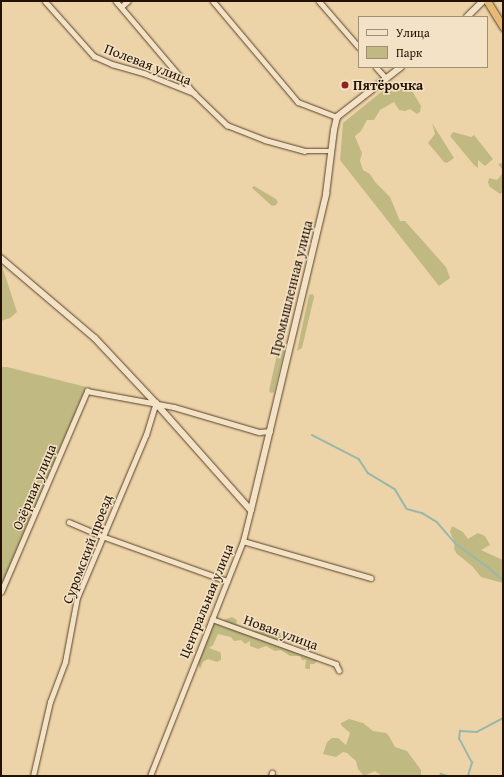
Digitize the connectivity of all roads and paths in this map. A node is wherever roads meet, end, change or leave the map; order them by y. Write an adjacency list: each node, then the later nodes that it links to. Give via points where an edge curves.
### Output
1 (45, 1): 16 (street, Полевая улица, via 94,56)
2 (116, 1): 8 (street)
3 (128, 1): 8 (street)
4 (213, 1): 17 (street, via 298,102)
5 (319, 1): 12 (street)
6 (483, 1): 9 (street)
7 (487, 1): 10 (highway); 11 (highway)
8 (121, 6): 16 (street)
9 (467, 16)
10 (503, 20)
11 (503, 26)
12 (358, 46)
13 (377, 68): 15 (street)
14 (399, 68): 15 (street)
15 (386, 78): 17 (street)
16 (195, 94): 18 (street, via 227,125 305,152)
17 (337, 117): 18 (street, Промышленная улица)
18 (332, 151): 21 (street, Промышленная улица, via 326,194)
19 (1, 258): 20 (street, via 95,338)
20 (156, 403): 21 (street, via 259,432); 22 (street); 24 (street, Суромский проезд, via 146,435); 28 (street, Озёрная улица, via 88,391)
21 (270, 431): 22 (street, Центральная улица)
22 (251, 510): 25 (street, Центральная улица)
23 (69, 522): 24 (street)
24 (102, 536): 27 (street); 31 (street, Суромский проезд, via 77,598 65,662 50,702)
25 (243, 541): 26 (street); 27 (street, Центральная улица)
26 (371, 578)
27 (227, 581): 29 (street, Центральная улица)
28 (1, 592)
29 (212, 619): 30 (street, Новая улица, via 336,664); 32 (street, Центральная улица)
30 (339, 670)
31 (33, 776)
32 (150, 776)

